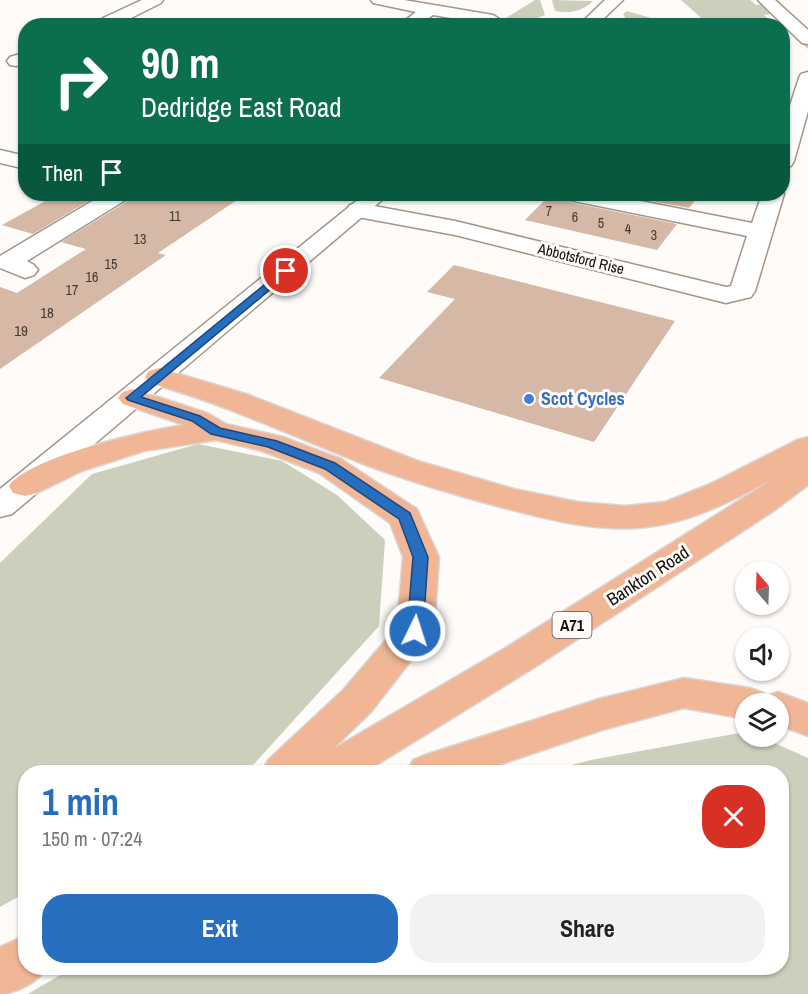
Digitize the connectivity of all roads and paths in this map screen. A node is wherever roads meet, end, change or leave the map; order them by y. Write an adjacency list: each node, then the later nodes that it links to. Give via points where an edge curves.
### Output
1 (155, 0): 6 (street)
2 (379, 0): 5 (street)
3 (615, 0): 9 (street)
4 (766, 0): 10 (street)
5 (430, 10): 7 (street); 8 (street)
6 (117, 18)
7 (418, 18)
8 (480, 18)
9 (595, 18)
10 (785, 18)
11 (790, 22): 12 (street)
12 (808, 39)
13 (806, 85): 14 (street); 15 (street)
14 (790, 86)
15 (790, 139)
16 (0, 156): 19 (street)
17 (790, 159): 18 (street)
18 (808, 160)
19 (18, 161)
20 (108, 201): 26 (street, via 8,262)
21 (369, 201): 24 (street)
22 (609, 201): 25 (street)
23 (771, 201): 25 (street, Abbotsford Rise)
24 (358, 210): 25 (street, Abbotsford Rise, via 455,228 726,295 742,291); 27 (street)
25 (762, 232)
26 (25, 270)
27 (159, 377): 28 (street); 30 (main road, via 204,388 360,452 432,476 513,500 616,517 667,512 722,492)
28 (133, 398): 29 (main road, via 196,419); 32 (street)
29 (216, 431): 32 (main road, via 158,437 120,446); 37 (main road, via 272,444 330,466 405,517 421,557 415,631 357,700)
30 (808, 447)
31 (808, 469): 38 (main road, Bankton Road / A71, via 521,657)
32 (25, 486): 33 (street)
33 (0, 506)
34 (735, 702): 39 (main road, via 684,693 599,715)
35 (789, 712): 36 (main road)
36 (808, 720)
37 (290, 765)
38 (343, 765)
39 (449, 765)
40 (18, 963): 41 (main road)
41 (0, 973)

